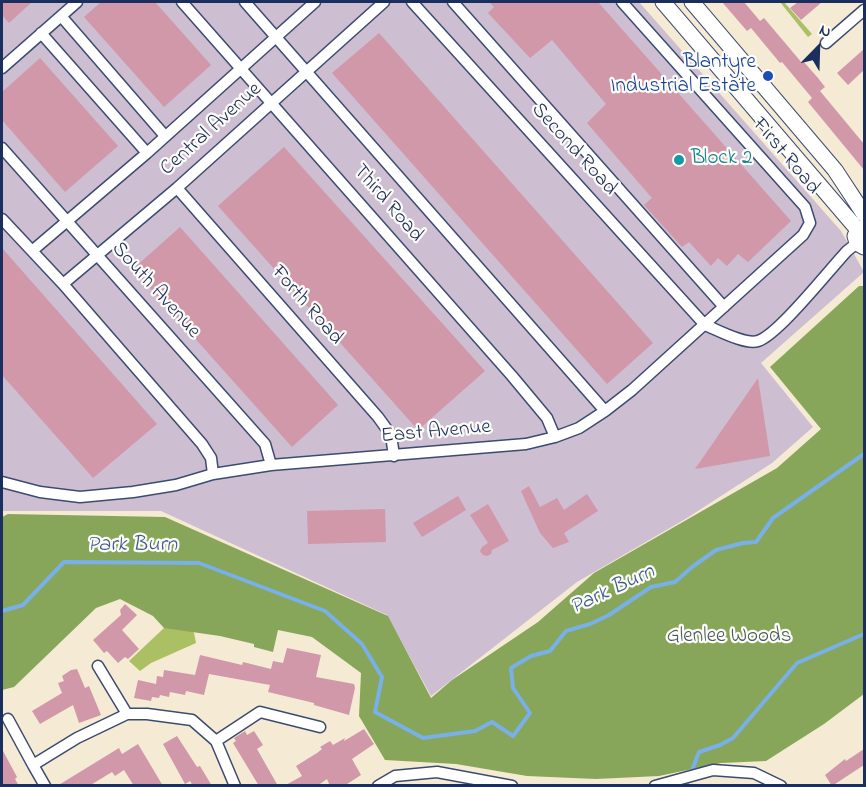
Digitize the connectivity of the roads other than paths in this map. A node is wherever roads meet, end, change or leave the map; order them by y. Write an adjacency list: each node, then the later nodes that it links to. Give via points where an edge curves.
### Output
1 (77, 2): 12 (street)
2 (182, 2): 17 (street, Third Road)
3 (245, 2): 14 (street, Third Road)
4 (315, 2): 14 (street, Central Avenue)
5 (384, 2): 18 (street, Central Avenue)
6 (412, 2): 33 (street, Second Road)
7 (453, 2): 32 (street, Second Road)
8 (622, 2): 27 (street, First Road, via 805,207 810,223)
9 (663, 2): 28 (main road)
10 (692, 2): 24 (main road, via 835,170)
11 (864, 10): 15 (street)
12 (61, 16): 13 (street); 20 (street)
13 (41, 33): 16 (street); 22 (street)
14 (276, 36): 17 (street, Central Avenue); 18 (street, Third Road)
15 (826, 43)
16 (2, 68)
17 (240, 68): 19 (street, Third Road); 20 (street, Central Avenue)
18 (307, 72): 19 (street, Central Avenue); 34 (street, Third Road)
19 (272, 104): 23 (street, Central Avenue); 35 (street, Third Road, via 513,376 547,418)
20 (165, 136): 22 (street, Central Avenue)
21 (2, 148): 26 (street, South Avenue)
22 (147, 153): 26 (street, Central Avenue)
23 (177, 188): 30 (street, Central Avenue); 36 (street, Forth Road, via 378,417 391,435)
24 (864, 214)
25 (2, 220): 29 (street)
26 (67, 220): 29 (street, Central Avenue); 30 (street, South Avenue)
27 (803, 235): 32 (street, East Avenue)
28 (861, 237): 33 (street, via 778,328 759,341 747,341)
29 (32, 251): 31 (street)
30 (97, 256): 31 (street, Central Avenue); 37 (street, South Avenue, via 265,444)
31 (63, 284): 38 (street, via 202,444 211,458)
32 (724, 307): 33 (street, East Avenue)
33 (705, 324): 34 (street, East Avenue)
34 (605, 411): 35 (street, East Avenue, via 579,428)
35 (555, 437): 36 (street, East Avenue, via 526,444)
36 (394, 456): 37 (street, East Avenue)
37 (271, 465): 38 (street, East Avenue)
38 (213, 474): 39 (street, East Avenue, via 134,492 80,496 40,492)
39 (2, 482)
40 (98, 666): 41 (street)
41 (127, 714): 44 (street, via 192,720); 45 (street)
42 (8, 719): 45 (street)
43 (320, 726): 44 (street, via 260,712)
44 (216, 741): 47 (street)
45 (33, 765): 46 (street)
46 (45, 786)
47 (235, 786)
48 (378, 786): 49 (street, via 395,776 437,772)
49 (512, 786)
50 (655, 786): 51 (street, via 713,770 754,773)
51 (781, 786)

